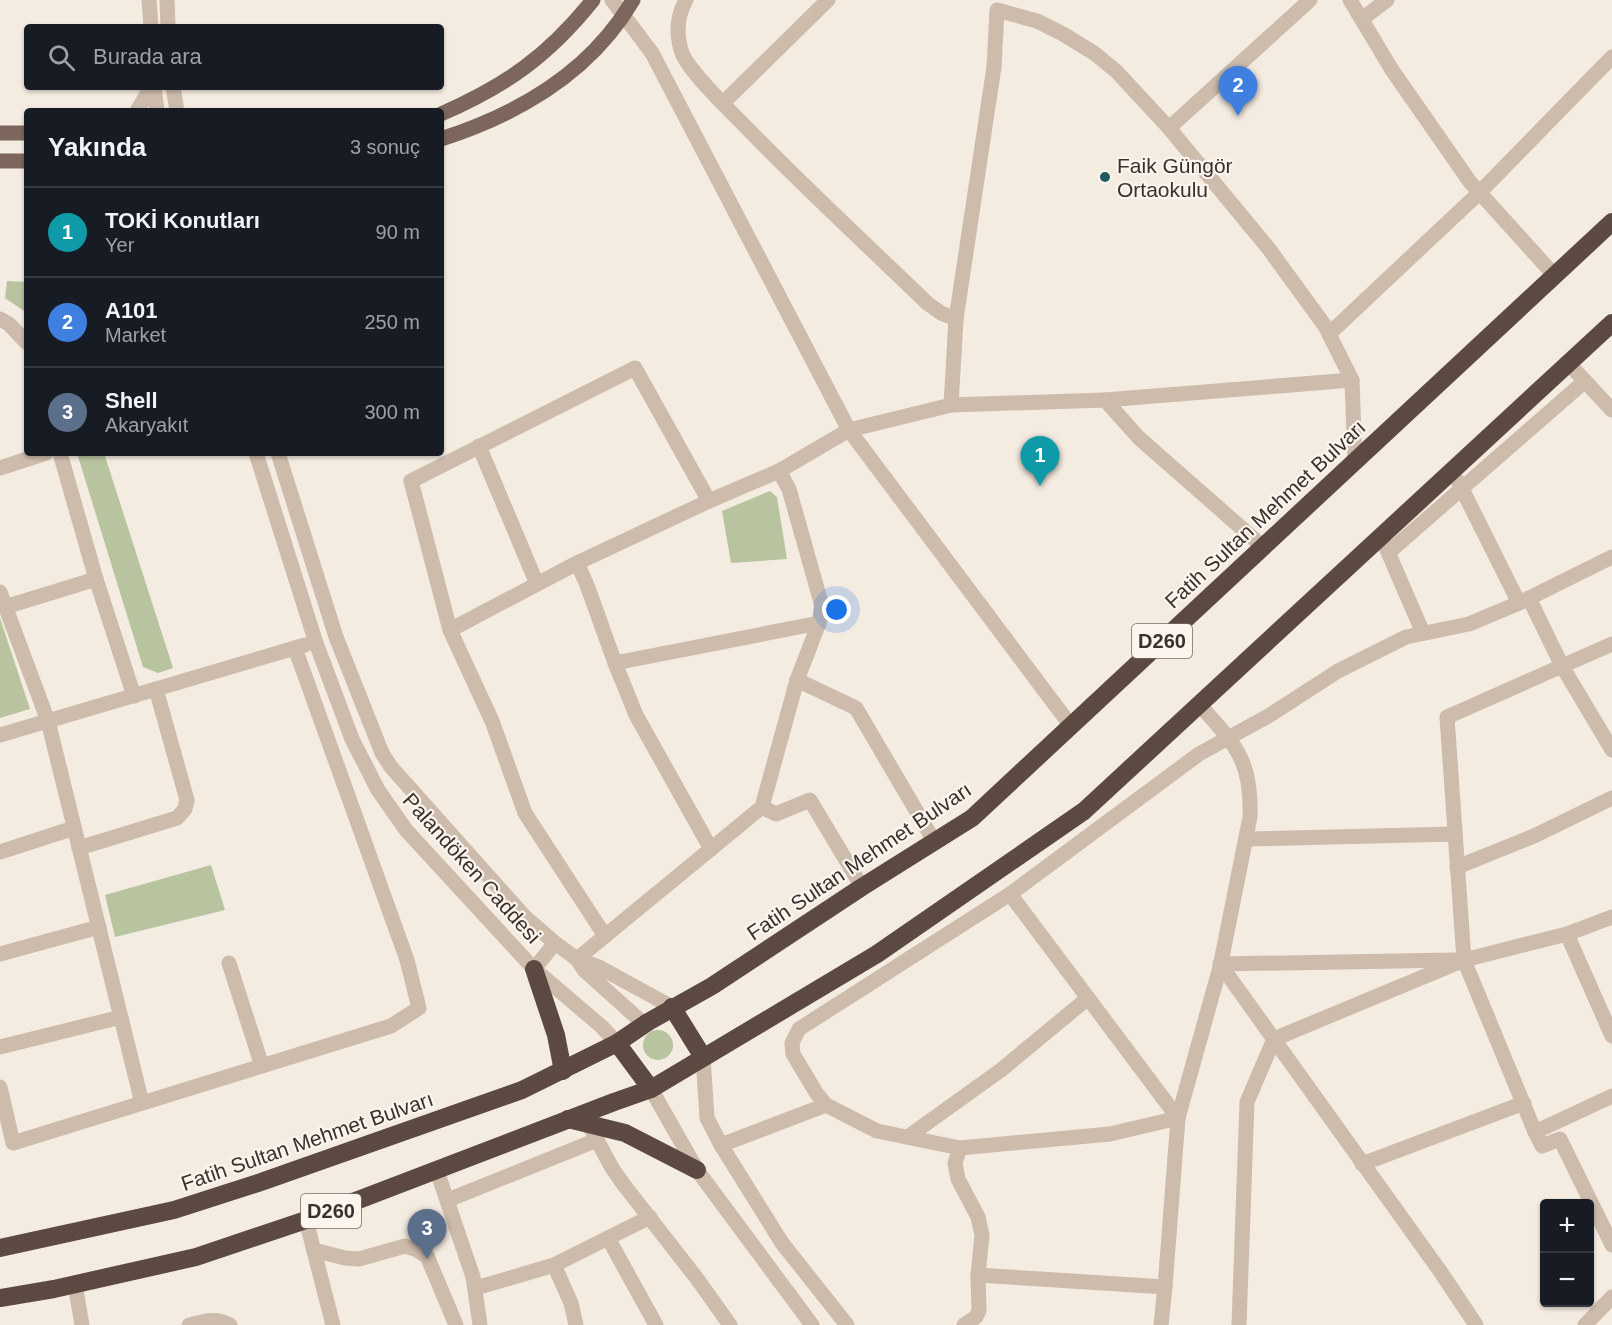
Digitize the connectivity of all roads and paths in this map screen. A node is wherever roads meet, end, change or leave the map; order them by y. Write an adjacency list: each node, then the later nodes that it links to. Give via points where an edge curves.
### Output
1 (149, 0): 14 (street)
2 (167, 0): 15 (street)
3 (593, 0): 24 (main road, via 557,42 515,76)
4 (612, 0): 12 (street)
5 (633, 0): 12 (main road)
6 (686, 0): 20 (street, via 678,34 682,53)
7 (828, 0): 20 (street)
8 (1310, 0): 25 (street)
9 (1350, 0): 13 (street)
10 (1387, 0): 13 (street)
11 (995, 5): 25 (street, via 1037,21 1094,53 1116,71); 35 (street, via 994,67)
12 (624, 16): 28 (main road, via 588,58 545,93 485,123); 45 (street, via 652,53)
13 (1362, 19): 31 (street, via 1392,70)
14 (151, 24)
15 (168, 24)
16 (1612, 57): 31 (street)
17 (151, 90): 21 (street)
18 (154, 90): 22 (street)
19 (174, 90): 23 (street)
20 (723, 103): 35 (street, via 927,303)
21 (139, 108)
22 (156, 108)
23 (176, 108)
24 (444, 113)
25 (1168, 128): 37 (street, via 1269,249)
26 (0, 133): 27 (main road)
27 (24, 133)
28 (444, 138)
29 (0, 161): 30 (main road)
30 (24, 161)
31 (1479, 193): 33 (street); 37 (street)
32 (1612, 222): 33 (highway, Fatih Sultan Mehmet Bulvarı / D260)
33 (1555, 276): 51 (highway, Fatih Sultan Mehmet Bulvarı / D260)
34 (0, 319): 38 (street)
35 (956, 319): 43 (street)
36 (1612, 323): 39 (highway, D260)
37 (1329, 334): 40 (street)
38 (22, 337)
39 (1568, 363): 41 (street); 53 (highway, D260)
40 (1352, 380): 42 (street); 51 (street)
41 (1585, 381): 44 (street); 55 (street)
42 (1105, 400): 43 (street); 58 (street, via 1138,438)
43 (951, 405): 45 (street)
44 (1612, 410)
45 (849, 430): 54 (street); 80 (street)
46 (479, 446): 56 (street, via 635,368); 62 (street); 67 (street, via 411,481)
47 (37, 456): 52 (street)
48 (61, 456): 61 (street)
49 (257, 456): 70 (street, Palandöken Caddesi)
50 (279, 456): 69 (street, Palandöken Caddesi)
51 (1355, 462): 58 (highway, Fatih Sultan Mehmet Bulvarı / D260)
52 (0, 468)
53 (1453, 470): 55 (street); 57 (highway, D260)
54 (779, 471): 56 (street); 66 (street, via 789,489 822,606)
55 (1462, 489): 57 (street); 64 (street)
56 (709, 501): 60 (street)
57 (1385, 544): 68 (street); 78 (highway, D260)
58 (1262, 546): 80 (highway, Fatih Sultan Mehmet Bulvarı / D260)
59 (1612, 557): 64 (street)
60 (577, 563): 62 (street); 73 (street)
61 (96, 579): 65 (street); 77 (street)
62 (537, 584): 67 (street)
63 (0, 592): 65 (street)
64 (1524, 601): 68 (street, via 1469,624); 74 (street)
65 (5, 607): 79 (street)
66 (819, 623): 73 (street); 75 (street)
67 (450, 630): 99 (street, via 492,721 525,813)
68 (1422, 633): 82 (street, via 1338,671)
69 (336, 637): 70 (street); 100 (street, Palandöken Caddesi, via 391,767 525,917)
70 (316, 643): 72 (street); 106 (street, Palandöken Caddesi, via 352,739 391,810)
71 (1612, 644): 74 (street)
72 (296, 648): 76 (street); 117 (street, via 407,960 419,1008 391,1026)
73 (615, 663): 91 (street, via 636,715)
74 (1562, 666): 83 (street); 87 (street, via 1447,717)
75 (797, 680): 85 (street); 89 (street, via 856,708)
76 (156, 689): 77 (street); 90 (street, via 187,801 185,809 177,818)
77 (134, 696): 79 (street)
78 (1198, 704): 82 (street); 116 (highway, D260, via 1084,811 877,954)
79 (48, 721): 81 (street); 86 (street)
80 (1071, 726): 89 (highway, Fatih Sultan Mehmet Bulvarı / D260, via 972,818)
81 (0, 735)
82 (1229, 739): 88 (street, via 1244,762 1251,795); 95 (street, via 1199,754)
83 (1612, 750)
84 (1612, 798): 93 (street)
85 (762, 807): 91 (street); 94 (street, via 776,814 810,801)
86 (74, 828): 90 (street); 92 (street)
87 (1455, 834): 88 (street); 93 (street)
88 (1246, 839): 105 (street)
89 (934, 841): 94 (highway, Fatih Sultan Mehmet Bulvarı / D260)
90 (79, 848): 97 (street)
91 (711, 849): 99 (street)
92 (0, 852)
93 (1457, 867): 103 (street)
94 (862, 887): 108 (highway, Fatih Sultan Mehmet Bulvarı / D260, via 712,986)
95 (1010, 894): 107 (street); 124 (street, via 796,1033 793,1054)
96 (1612, 917): 98 (street)
97 (99, 927): 101 (street); 109 (street)
98 (1567, 934): 103 (street); 110 (street)
99 (605, 936): 102 (street)
100 (555, 943): 102 (street, Palandöken Caddesi); 106 (street)
101 (0, 954)
102 (577, 959): 108 (street, Palandöken Caddesi); 111 (street, Palandöken Caddesi, via 584,970)
103 (1464, 960): 105 (street); 113 (street); 123 (street)
104 (229, 963): 117 (street)
105 (1220, 964): 113 (street); 125 (street)
106 (534, 969): 114 (street, Palandöken Caddesi); 118 (highway)
107 (1088, 998): 125 (street); 129 (street, via 1001,1070)
108 (672, 1007): 111 (highway, D260); 116 (highway)
109 (121, 1017): 115 (street); 122 (street)
110 (1609, 1019): 112 (street)
111 (644, 1024): 114 (highway, D260)
112 (1612, 1036)
113 (1274, 1039): 132 (street); 162 (street, via 1247,1102)
114 (617, 1043): 118 (highway, Fatih Sultan Mehmet Bulvarı / D260); 120 (highway)
115 (0, 1047)
116 (703, 1057): 120 (highway, D260); 130 (street, via 707,1118)
117 (261, 1066): 122 (street)
118 (564, 1071): 140 (highway, Fatih Sultan Mehmet Bulvarı / D260, via 511,1094 174,1210)
119 (0, 1087): 122 (street, via 13,1143)
120 (651, 1089): 126 (highway, D260); 133 (street)
121 (1612, 1096): 128 (street)
122 (142, 1103)
123 (1524, 1103): 128 (street); 132 (street)
124 (826, 1105): 129 (street, via 877,1131); 130 (street)
125 (1178, 1118): 131 (street, via 1110,1134); 145 (street)
126 (568, 1119): 127 (highway); 134 (highway, D260)
127 (593, 1132): 133 (highway, via 625,1133); 135 (street); 136 (street, via 618,1177)
128 (1535, 1132): 139 (street, via 1542,1146 1560,1139)
129 (909, 1137): 131 (street)
130 (721, 1145): 159 (street, via 782,1243)
131 (960, 1148): 143 (street, via 955,1163 958,1179 981,1226)
132 (1362, 1164): 163 (street)
133 (697, 1170): 158 (street)
134 (437, 1171): 135 (street); 137 (highway, D260)
135 (448, 1200): 146 (street)
136 (650, 1217): 138 (street); 157 (street)
137 (306, 1220): 141 (street); 144 (highway, D260, via 196,1257)
138 (608, 1238): 142 (street); 156 (street)
139 (1612, 1245)
140 (0, 1248)
141 (314, 1250): 152 (street); 153 (street, via 359,1259 405,1246 415,1250 426,1256)
142 (554, 1265): 146 (street); 155 (street)
143 (978, 1275): 145 (street); 160 (street, via 979,1311)
144 (75, 1284): 148 (highway, D260); 149 (street)
145 (1165, 1287): 161 (street)
146 (476, 1288): 154 (street)
147 (1612, 1297): 164 (street)
148 (0, 1298)
149 (82, 1325)
150 (189, 1325): 151 (street, via 212,1319)
151 (230, 1325)
152 (333, 1325)
153 (456, 1325)
154 (480, 1325)
155 (576, 1325)
156 (656, 1325)
157 (730, 1325)
158 (812, 1325)
159 (847, 1325)
160 (966, 1325)
161 (1161, 1325)
162 (1239, 1325)
163 (1476, 1325)
164 (1585, 1325)

